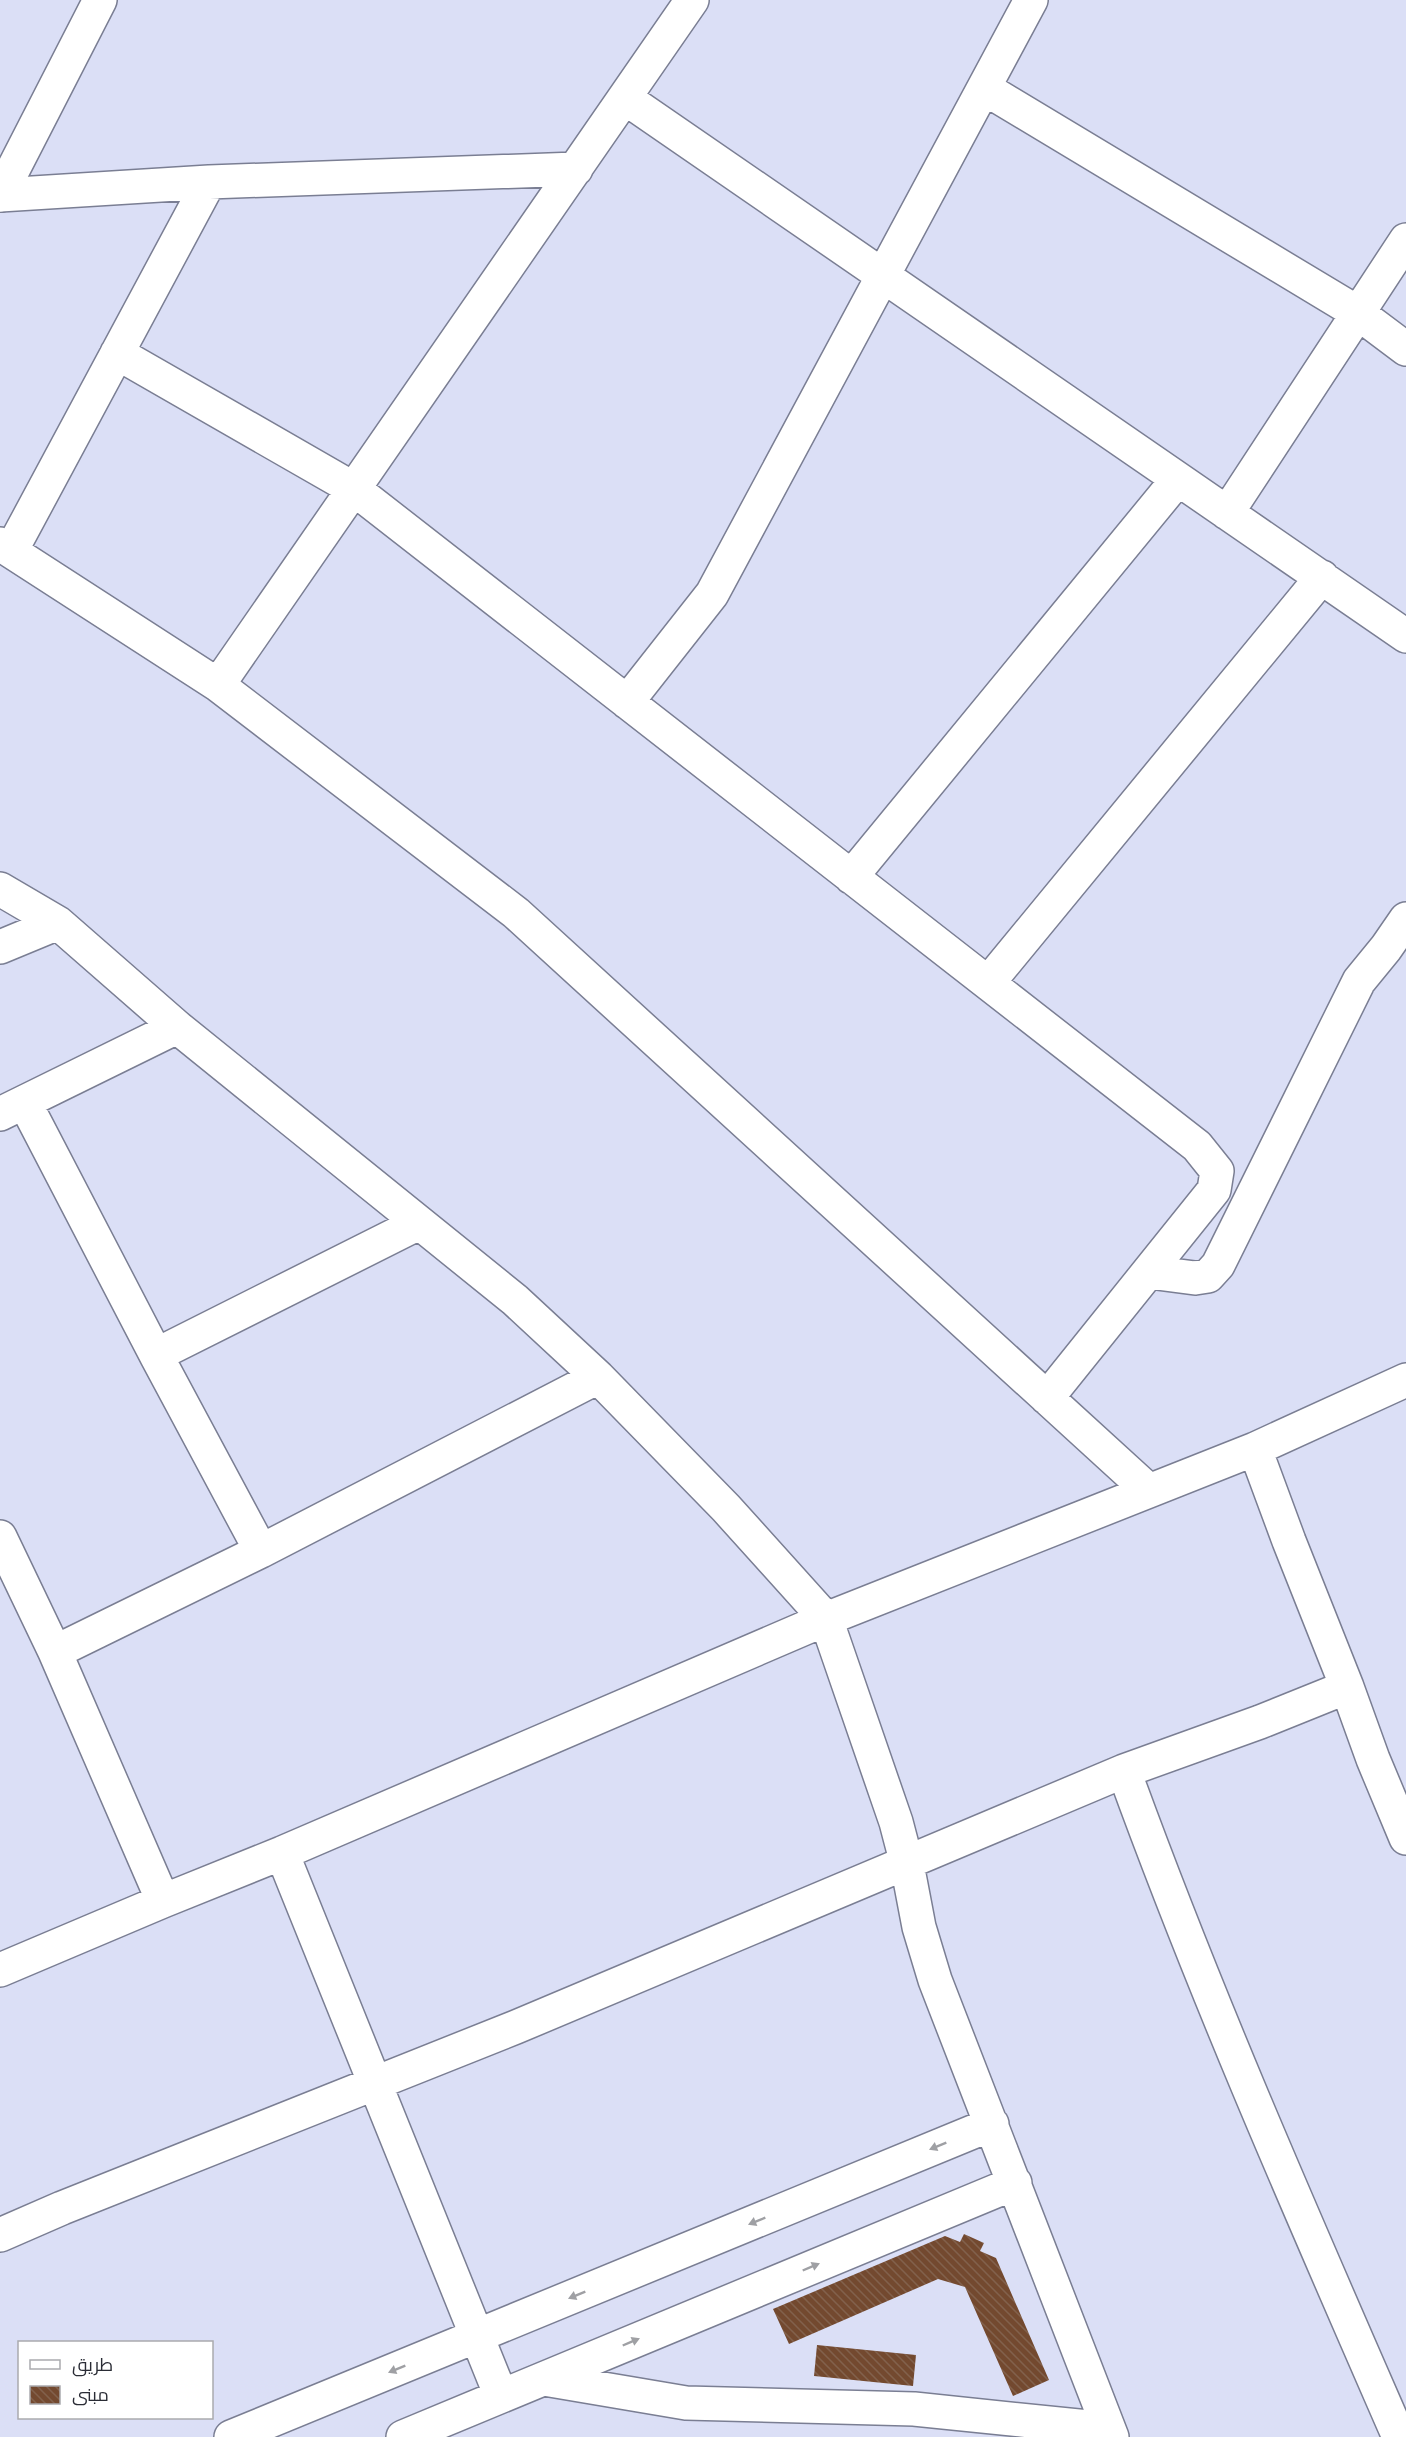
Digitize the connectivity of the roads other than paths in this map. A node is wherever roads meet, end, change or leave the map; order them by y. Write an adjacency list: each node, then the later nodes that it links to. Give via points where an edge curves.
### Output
1 (100, 0): 8 (street)
2 (693, 0): 5 (street)
3 (1031, 0): 4 (street)
4 (984, 88): 10 (street); 11 (street)
5 (625, 98): 6 (street); 10 (street)
6 (576, 169): 7 (street); 15 (street)
7 (209, 182): 8 (street); 13 (street)
8 (0, 195)
9 (1406, 240): 11 (street)
10 (885, 276): 14 (street); 21 (street, via 712,594)
11 (1358, 313): 12 (street); 16 (street)
12 (1406, 349)
13 (117, 353): 15 (street); 17 (street)
14 (1178, 479): 16 (street); 22 (street)
15 (354, 489): 20 (street); 21 (street)
16 (1227, 513): 18 (street)
17 (5, 547): 20 (street)
18 (1322, 577): 19 (street); 27 (street)
19 (1406, 636)
20 (218, 685): 35 (street, via 516,913)
21 (627, 702): 22 (street)
22 (851, 877): 27 (street)
23 (0, 889): 25 (street)
24 (1406, 919): 31 (street, via 1359,981 1218,1265 1208,1276 1195,1278)
25 (58, 923): 26 (street); 28 (street)
26 (0, 947)
27 (988, 983): 31 (street, via 1197,1146 1217,1171 1214,1190)
28 (177, 1027): 29 (street); 30 (street)
29 (12, 1108): 32 (street)
30 (419, 1223): 32 (street); 33 (street, via 515,1300)
31 (1149, 1272): 35 (street)
32 (156, 1355): 39 (street)
33 (598, 1377): 39 (street); 40 (street, via 726,1508)
34 (1406, 1380): 36 (street)
35 (1047, 1398): 37 (street)
36 (1255, 1449): 37 (street); 42 (street)
37 (1148, 1490): 40 (street)
38 (0, 1537): 41 (street)
39 (261, 1551): 41 (street)
40 (826, 1619): 45 (street); 46 (street)
41 (55, 1652): 47 (street)
42 (1347, 1687): 43 (street); 44 (street)
43 (1124, 1771): 46 (street); 61 (street, via 1169,1897)
44 (1406, 1838)
45 (282, 1853): 47 (street); 49 (street)
46 (908, 1863): 49 (street); 50 (street, via 919,1927 935,1980)
47 (163, 1901): 48 (street)
48 (0, 1970)
49 (375, 2084): 52 (street); 53 (street)
50 (992, 2124): 51 (street); 53 (street, one-way to 53)
51 (1015, 2183): 54 (street, one-way to 51); 58 (street)
52 (0, 2235)
53 (477, 2336): 55 (street); 59 (street, one-way to 59)
54 (544, 2379): 55 (street); 56 (street, via 686,2403)
55 (501, 2396): 57 (street)
56 (914, 2423): 58 (street)
57 (461, 2425): 60 (street)
58 (1110, 2433)
59 (231, 2437)
60 (403, 2437)
61 (1399, 2437)

